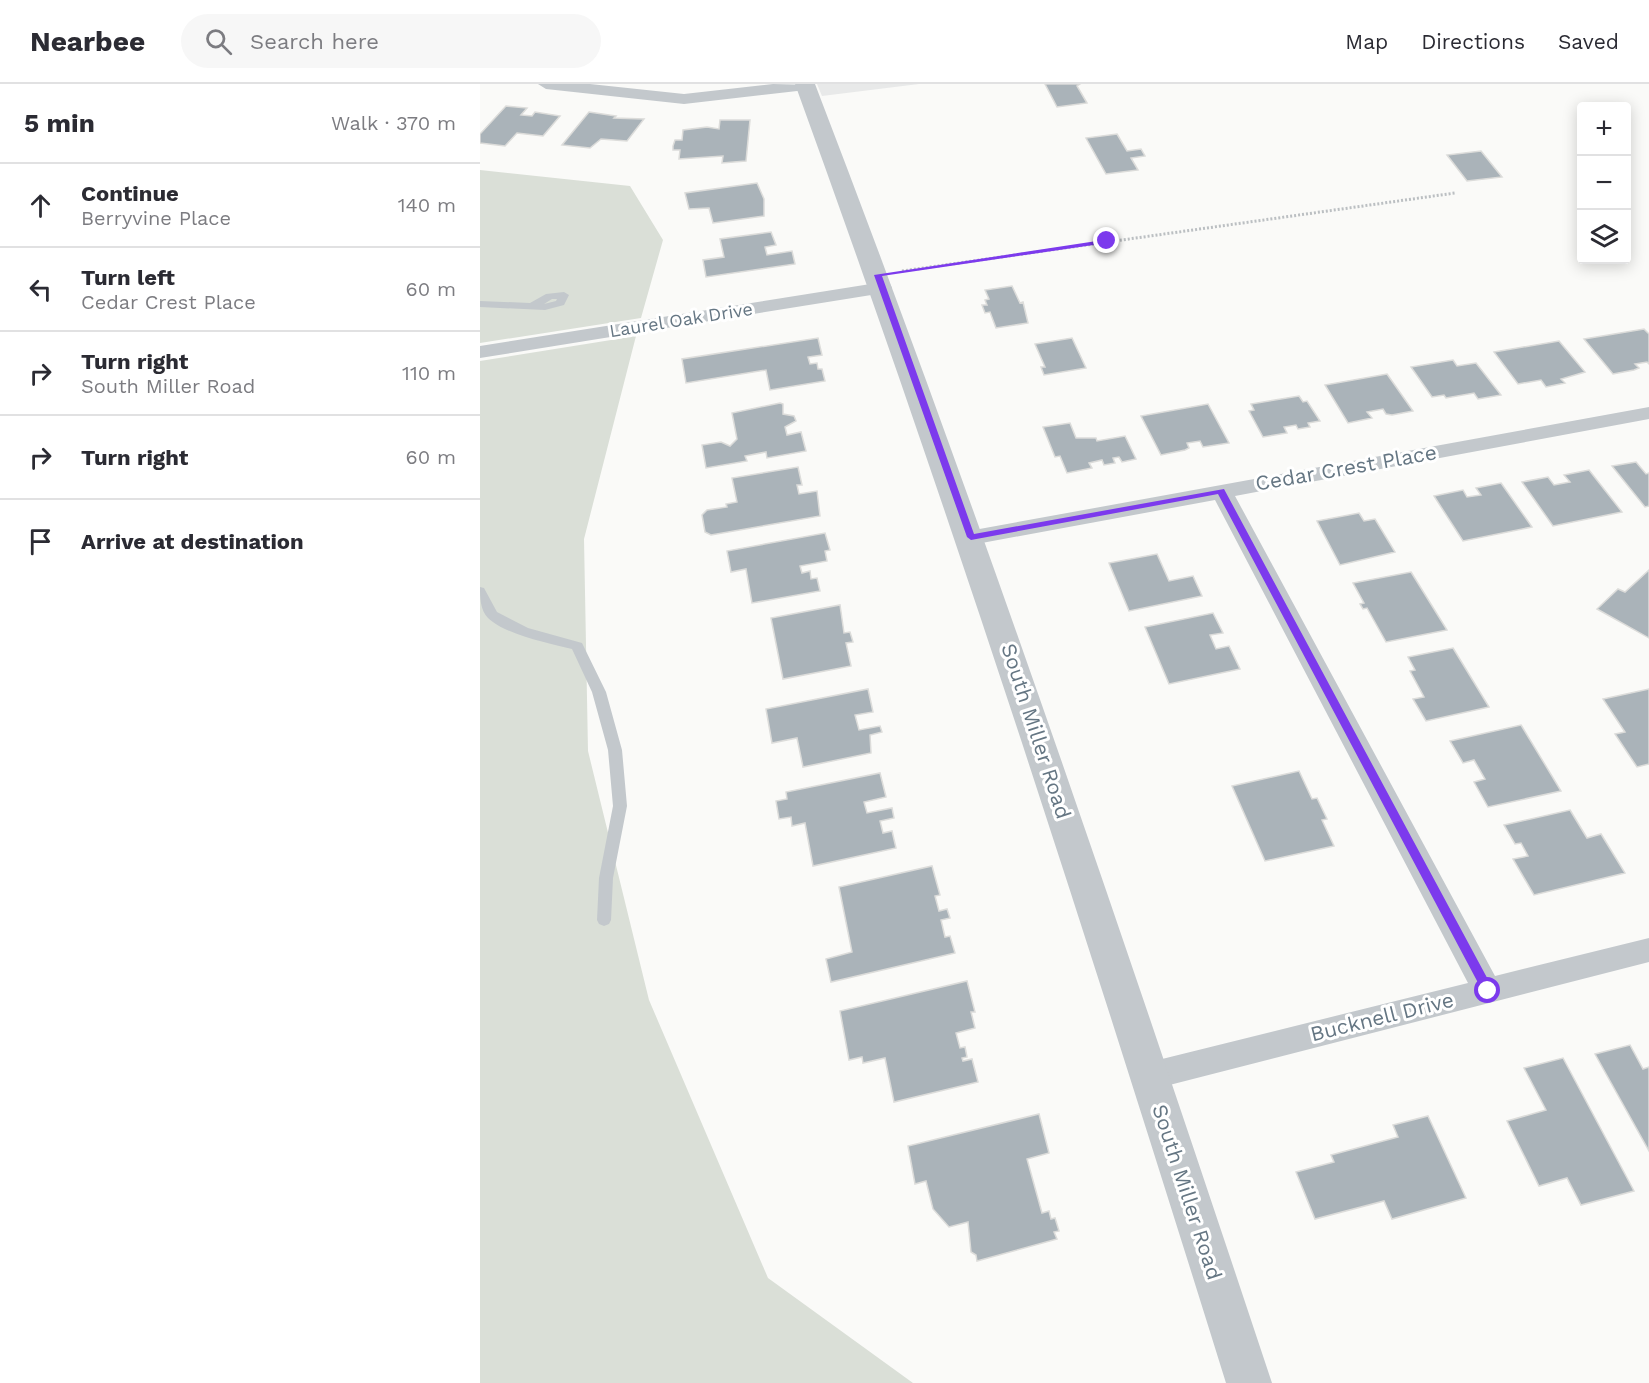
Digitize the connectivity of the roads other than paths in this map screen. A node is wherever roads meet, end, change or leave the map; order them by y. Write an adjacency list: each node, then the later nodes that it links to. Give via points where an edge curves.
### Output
1 (546, 84): 2 (street, via 684,99)
2 (806, 85): 3 (street, South Miller Road)
3 (880, 282): 6 (street, Laurel Oak Drive); 9 (street, South Miller Road)
4 (480, 304): 5 (lane)
5 (533, 306)
6 (480, 352)
7 (1649, 414): 8 (street, Cedar Crest Place)
8 (1221, 491): 9 (street, Cedar Crest Place); 13 (street)
9 (971, 537): 14 (street, South Miller Road)
10 (480, 591): 11 (lane, via 492,615 524,632 577,646 599,692 615,750 620,806 606,878)
11 (604, 920)
12 (1649, 950): 13 (street, Bucknell Drive)
13 (1488, 991): 14 (street, Bucknell Drive)
14 (1150, 1076): 15 (street, South Miller Road)
15 (1249, 1383)

